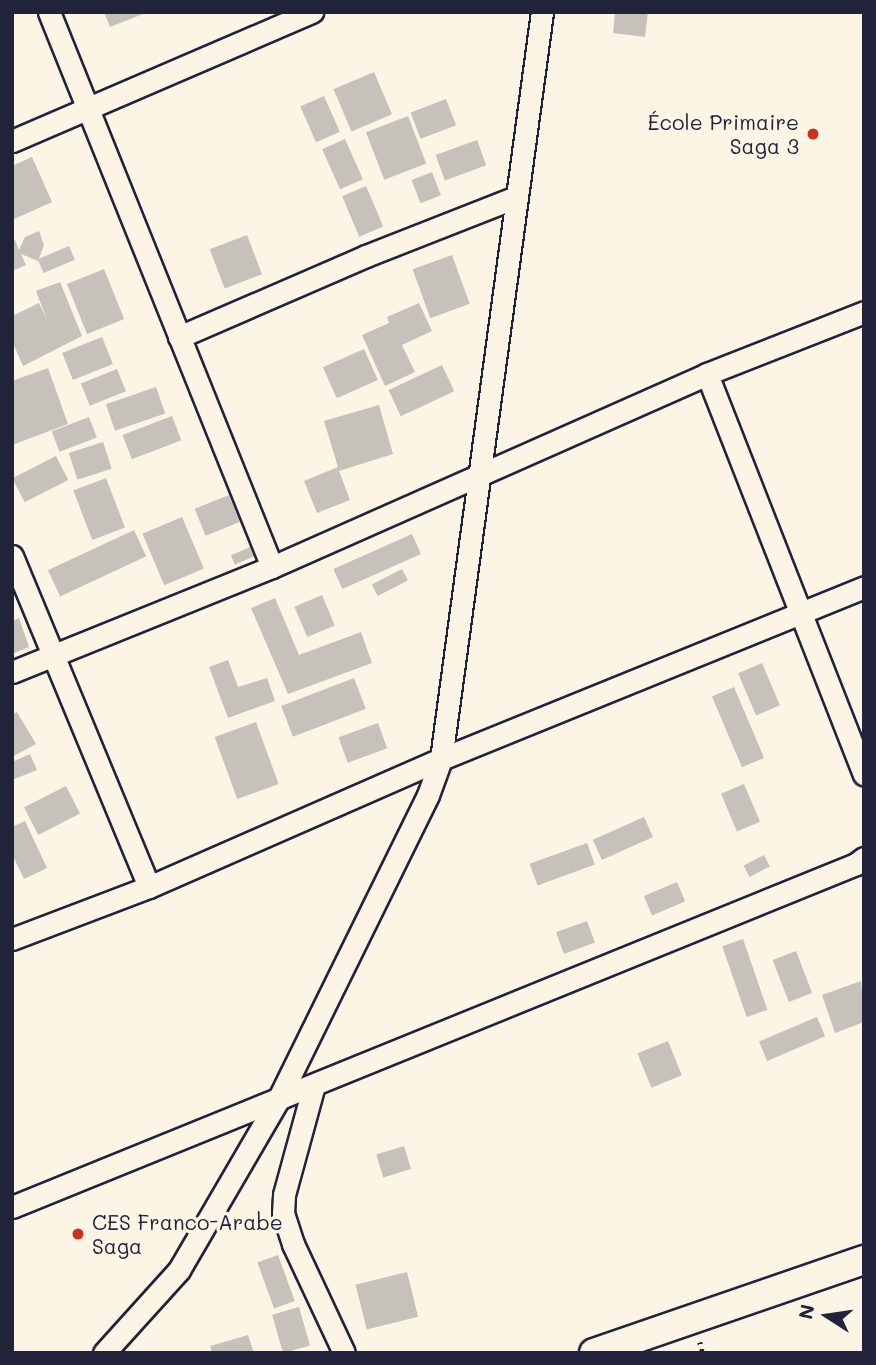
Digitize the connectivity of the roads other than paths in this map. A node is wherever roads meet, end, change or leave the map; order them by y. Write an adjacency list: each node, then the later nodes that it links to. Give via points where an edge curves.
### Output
1 (49, 12): 4 (street)
2 (312, 12): 4 (street)
3 (542, 12): 6 (street)
4 (88, 109): 5 (street); 8 (street)
5 (12, 141)
6 (516, 197): 8 (street); 10 (street)
7 (864, 312): 9 (street)
8 (179, 337): 12 (street)
9 (707, 374): 10 (street); 14 (street)
10 (481, 474): 12 (street); 17 (street)
11 (12, 556): 15 (street)
12 (272, 567): 15 (street)
13 (864, 587): 14 (street)
14 (801, 613): 17 (street); 18 (street)
15 (51, 655): 16 (street); 20 (street)
16 (12, 672)
17 (441, 760): 20 (street); 23 (street)
18 (864, 774)
19 (864, 858): 22 (street)
20 (149, 887): 21 (street)
21 (12, 939)
22 (314, 1085): 23 (street); 27 (street, via 284,1195 284,1213 293,1244)
23 (278, 1100): 24 (street); 26 (street, via 179,1270)
24 (12, 1208)
25 (864, 1260): 28 (main road)
26 (104, 1353)
27 (344, 1353)
28 (594, 1353)

